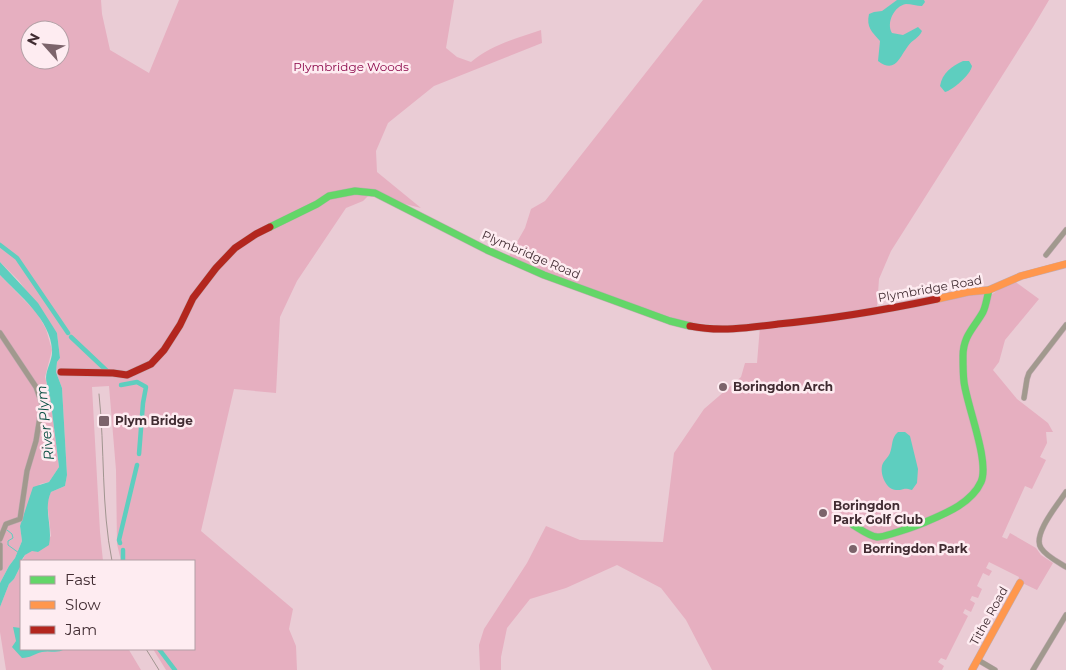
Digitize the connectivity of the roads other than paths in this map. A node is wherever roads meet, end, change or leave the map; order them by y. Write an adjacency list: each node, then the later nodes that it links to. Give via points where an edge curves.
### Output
1 (1066, 230): 2 (street)
2 (1046, 255)
3 (1066, 264): 4 (street, Plymbridge Road, via 1021,276)
4 (989, 290): 7 (street, Plymbridge Road, via 800,322 727,330 700,328 670,321 544,275 375,193 355,191 329,196 235,248 193,298 180,325 151,364 127,375); 12 (street, via 984,310 966,337 963,354 964,383 983,462 982,481 966,502 914,527 875,538)
5 (1066, 325): 8 (street, via 1029,373)
6 (0, 333): 13 (street, via 36,387 42,404 20,519 6,524)
7 (61, 372)
8 (1025, 388): 9 (street); 10 (street)
9 (1032, 389)
10 (1024, 398)
11 (1066, 492): 15 (street, via 1038,542 1046,554)
12 (853, 525)
13 (0, 539)
14 (0, 545): 16 (street)
15 (1066, 567)
16 (0, 568)
17 (1020, 583): 19 (street, Tithe Road)
18 (1066, 614): 22 (street)
19 (978, 660): 20 (street, Tithe Road); 21 (street, Tithe Road)
20 (972, 670)
21 (996, 670)
22 (1032, 670)

